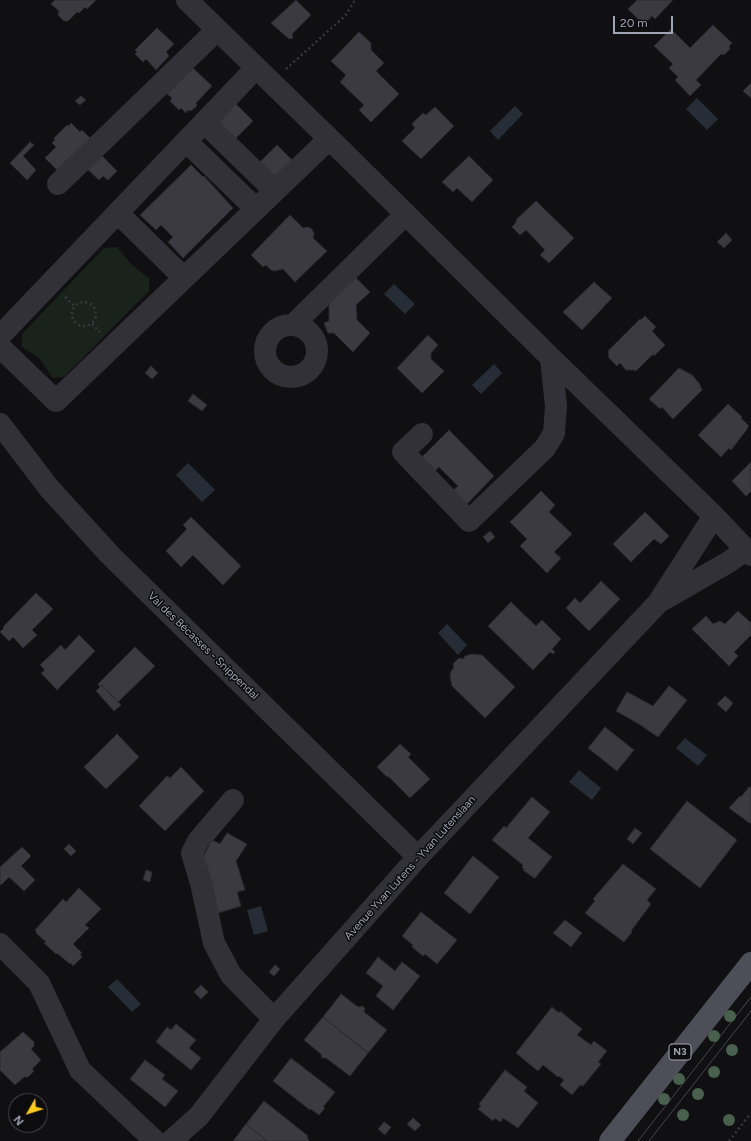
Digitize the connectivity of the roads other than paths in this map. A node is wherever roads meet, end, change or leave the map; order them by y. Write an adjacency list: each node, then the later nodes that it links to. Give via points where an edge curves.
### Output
1 (187, 0): 2 (street)
2 (217, 30): 3 (street); 7 (street)
3 (263, 75): 4 (street); 5 (street)
4 (204, 122): 6 (street); 8 (street)
5 (330, 139): 8 (street); 11 (street)
6 (186, 141): 9 (street); 10 (street)
7 (58, 184)
8 (275, 191): 9 (street)
9 (256, 209): 12 (street)
10 (118, 213): 12 (street); 14 (street)
11 (406, 214): 13 (street); 16 (street)
12 (184, 278): 15 (street, via 56,401)
13 (294, 325)
14 (0, 336)
15 (0, 346)
16 (551, 358): 18 (street, via 556,406 554,433 545,448 469,521 403,452); 19 (street)
17 (0, 424): 23 (street, Val des Bécasses - Snippendal, via 49,488 110,555)
18 (422, 434)
19 (714, 516): 20 (street); 21 (street, Avenue Yvan Lutens - Yvan Lutenslaan)
20 (749, 552): 21 (street, Avenue Yvan Lutens - Yvan Lutenslaan)
21 (658, 603): 23 (street, Avenue Yvan Lutens - Yvan Lutenslaan)
22 (233, 800): 26 (street, via 198,841 192,852 214,943 231,975)
23 (418, 856): 26 (street, Avenue Yvan Lutens - Yvan Lutenslaan)
24 (0, 944): 27 (street, via 39,983 80,1070)
25 (751, 963): 29 (main road, N3)
26 (274, 1019): 28 (street, Avenue Yvan Lutens - Yvan Lutenslaan, via 199,1116)
27 (155, 1141)
28 (171, 1141)
29 (610, 1141)

